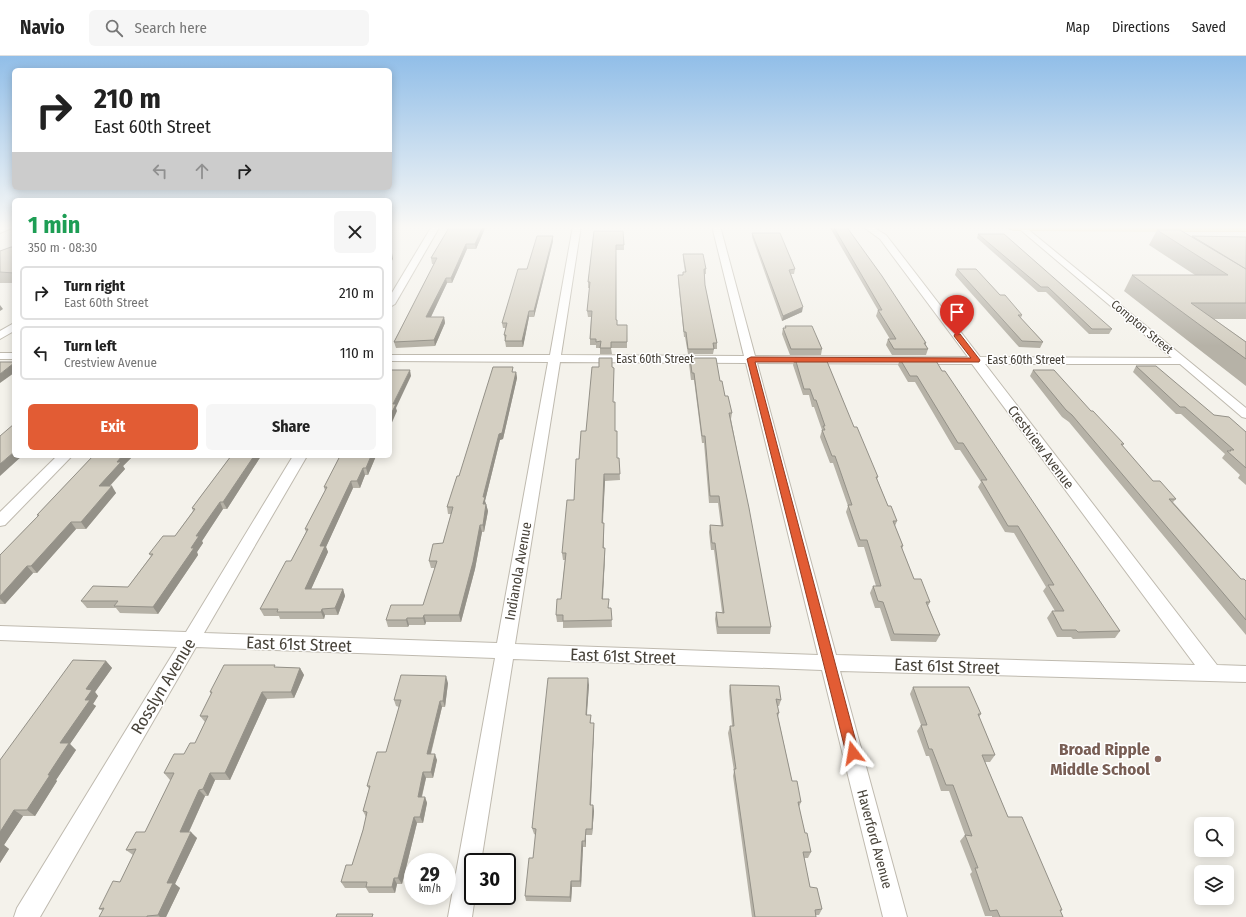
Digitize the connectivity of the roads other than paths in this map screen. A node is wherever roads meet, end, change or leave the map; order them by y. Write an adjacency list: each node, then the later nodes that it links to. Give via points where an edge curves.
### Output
1 (412, 266): 6 (street)
2 (570, 266): 12 (street, Indianola Avenue)
3 (727, 266): 13 (street, Haverford Avenue)
4 (906, 266): 14 (street, Crestview Avenue)
5 (1069, 266): 15 (street, Compton Street)
6 (392, 301)
7 (12, 327): 8 (street)
8 (0, 336)
9 (0, 356): 10 (street)
10 (12, 356)
11 (392, 358): 12 (street, East 60th Street)
12 (554, 358): 13 (street, East 60th Street); 22 (street, Indianola Avenue)
13 (751, 359): 14 (street, East 60th Street); 23 (street, Haverford Avenue)
14 (976, 360): 15 (street, East 60th Street); 24 (street, Crestview Avenue)
15 (1183, 361): 16 (street, Compton Street)
16 (1246, 413)
17 (63, 458): 19 (street)
18 (299, 458): 21 (street, Rosslyn Avenue)
19 (0, 521)
20 (0, 633): 21 (street, East 61st Street)
21 (190, 640): 22 (street, East 61st Street); 26 (street, Rosslyn Avenue)
22 (505, 652): 23 (street, East 61st Street); 27 (street, Indianola Avenue)
23 (829, 663): 24 (street, East 61st Street); 28 (street, Haverford Avenue)
24 (1212, 673): 25 (street, East 61st Street)
25 (1246, 674)
26 (26, 917)
27 (460, 917)
28 (895, 917)

